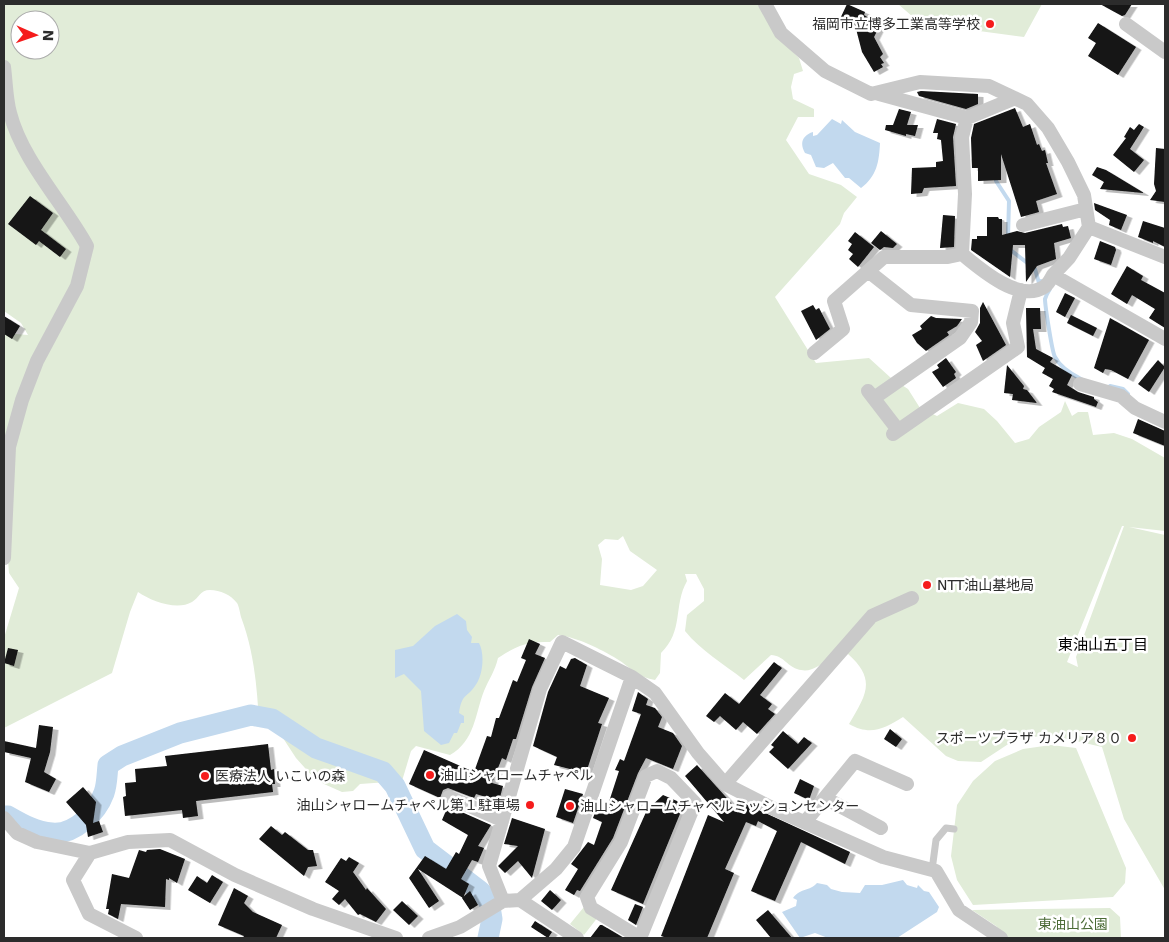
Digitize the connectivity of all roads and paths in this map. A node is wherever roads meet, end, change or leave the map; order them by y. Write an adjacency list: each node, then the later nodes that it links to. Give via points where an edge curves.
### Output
1 (765, 4): 5 (street, via 781,33 826,71 871,94)
2 (1126, 24): 3 (street)
3 (1165, 52)
4 (4, 67): 20 (street, via 15,128 42,179 87,246 77,286 37,361 9,447)
5 (877, 93): 6 (street, via 920,82 989,86); 7 (street)
6 (1013, 99): 7 (street); 8 (street, via 1027,104 1048,128 1084,195)
7 (969, 117): 11 (street, via 962,137 965,194)
8 (1086, 209): 9 (street); 10 (street)
9 (1023, 224)
10 (1089, 227): 12 (street); 14 (street, via 1069,258)
11 (962, 254): 13 (street, via 948,258 884,257); 15 (street, via 990,277)
12 (1165, 257)
13 (868, 271): 15 (street, via 911,305 972,311 971,322 960,338 871,394 895,432 1018,347 1013,323); 17 (street, via 834,301 843,330)
14 (1053, 275): 15 (street, via 1044,287 1025,292); 16 (street)
15 (1021, 290)
16 (1165, 339)
17 (814, 352)
18 (1080, 384): 19 (street, via 1121,396 1134,408)
19 (1165, 422)
20 (4, 558)
21 (912, 598): 23 (street, via 872,616)
22 (632, 677): 23 (street, via 655,693); 28 (street, via 562,642 540,689); 34 (street, via 574,847 556,869)
23 (725, 784): 29 (street)
24 (907, 784): 26 (street, via 855,760)
25 (449, 797): 28 (street)
26 (825, 798): 29 (street); 30 (street)
27 (4, 818): 32 (street, via 17,833 37,842)
28 (502, 820): 35 (street, via 489,866)
29 (805, 822): 33 (street, via 883,857)
30 (881, 828)
31 (954, 829): 33 (lane, via 946,828 936,840)
32 (90, 853): 36 (street, via 73,880 89,914); 37 (street, via 128,842 170,840 235,875 313,909)
33 (932, 870): 41 (street, via 936,871 959,910)
34 (520, 900): 35 (street); 39 (street)
35 (503, 901): 38 (street, via 460,927)
36 (136, 938)
37 (396, 938)
38 (429, 938)
39 (577, 938)
40 (640, 938): 40 (street, via 695,804 671,778 657,771 646,776 622,842 587,897 591,908)
41 (1001, 938)

